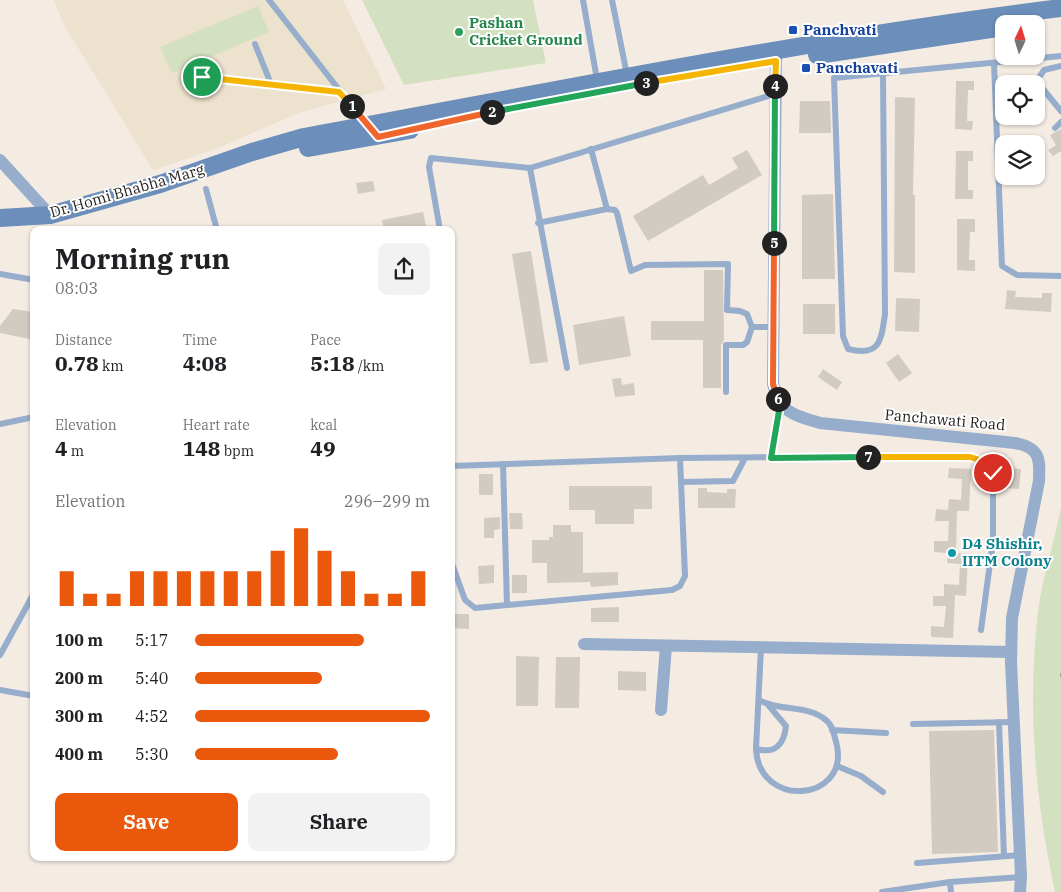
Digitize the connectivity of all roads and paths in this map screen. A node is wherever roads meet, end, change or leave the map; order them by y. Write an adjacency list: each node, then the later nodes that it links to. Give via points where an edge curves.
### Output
1 (269, 0): 18 (lane)
2 (583, 0): 17 (lane)
3 (612, 0): 15 (lane)
4 (1061, 8): 9 (main road, Dr. Homi Bhabha Marg, via 969,19)
5 (1061, 19): 6 (main road)
6 (1045, 21)
7 (995, 28): 9 (main road, Dr. Homi Bhabha Marg)
8 (255, 44): 16 (lane)
9 (776, 56): 15 (main road, Dr. Homi Bhabha Marg); 19 (street)
10 (1061, 56): 11 (lane)
11 (994, 63): 13 (lane); 35 (lane, via 1002,266 1017,275)
12 (1061, 66): 20 (lane, via 1044,70 1038,79)
13 (883, 74): 13 (lane, via 885,314 878,345 870,351 858,351 848,349 843,336 834,78)
14 (202, 77): 16 (lane)
15 (628, 80): 17 (main road, Dr. Homi Bhabha Marg)
16 (271, 84): 18 (lane)
17 (598, 86): 23 (main road, Dr. Homi Bhabha Marg)
18 (339, 92): 23 (lane)
19 (775, 94): 24 (lane); 38 (street)
20 (1061, 111)
21 (1061, 122): 22 (lane)
22 (1055, 128)
23 (372, 132): 29 (main road, Dr. Homi Bhabha Marg, via 306,148 252,152 160,184)
24 (591, 149): 26 (lane); 28 (lane)
25 (0, 160): 29 (street)
26 (530, 168): 31 (lane); 33 (lane, via 431,158 429,167)
27 (206, 189): 32 (lane)
28 (607, 209): 31 (lane); 37 (lane, via 617,213 631,271 645,265 728,264 728,310 747,314)
29 (50, 215): 30 (main road, Dr. Homi Bhabha Marg)
30 (0, 218)
31 (538, 223): 39 (lane)
32 (216, 226)
33 (439, 226)
34 (0, 274): 36 (lane)
35 (1061, 276)
36 (30, 279)
37 (752, 327): 38 (lane); 40 (lane, via 743,345 726,345)
38 (774, 327): 41 (street, via 773,384)
39 (568, 368)
40 (726, 392)
41 (780, 405): 46 (lane); 57 (street, Panchawati Road, via 793,414 820,423 1015,443 1028,446 1037,454 1039,481 1012,618)
42 (30, 418): 43 (lane)
43 (0, 424)
44 (680, 458): 45 (lane); 47 (lane); 49 (lane)
45 (745, 458): 46 (lane); 49 (lane, via 733,481)
46 (771, 458): 53 (lane, via 970,457 986,462 993,473 993,541)
47 (503, 464): 48 (lane); 52 (lane)
48 (455, 466)
49 (681, 482): 52 (lane, via 685,576 680,586 672,590)
50 (455, 572): 52 (lane, via 470,606)
51 (30, 600): 58 (lane)
52 (507, 605)
53 (981, 630)
54 (584, 644): 55 (street)
55 (666, 646): 56 (street); 65 (street)
56 (761, 647): 57 (street); 63 (lane)
57 (1011, 652): 67 (street, Panchawati Road)
58 (0, 656)
59 (1061, 673): 60 (path)
60 (1061, 677)
61 (0, 690): 62 (lane)
62 (30, 695)
63 (759, 700): 64 (lane); 71 (lane)
64 (768, 705): 69 (lane, via 801,709 828,722); 71 (lane, via 786,726 785,735 782,744 774,749)
65 (661, 710)
66 (999, 722): 67 (lane); 68 (lane); 75 (lane)
67 (1015, 722): 74 (street, Panchawati Road)
68 (913, 724)
69 (832, 730): 70 (lane); 72 (lane, via 839,754)
70 (886, 733)
71 (756, 749): 72 (lane, via 756,761 767,779 779,787 798,791 812,790 824,783)
72 (837, 766): 73 (lane, via 861,776)
73 (883, 792)
74 (1021, 855): 75 (lane); 77 (street, Panchawati Road)
75 (1004, 856): 76 (lane)
76 (917, 863)
77 (1022, 878): 78 (lane); 81 (street, Panchawati Road); 82 (street, Panchawati Road)
78 (950, 882): 79 (lane); 80 (lane)
79 (882, 892)
80 (951, 892)
81 (1020, 892)
82 (1029, 892)

